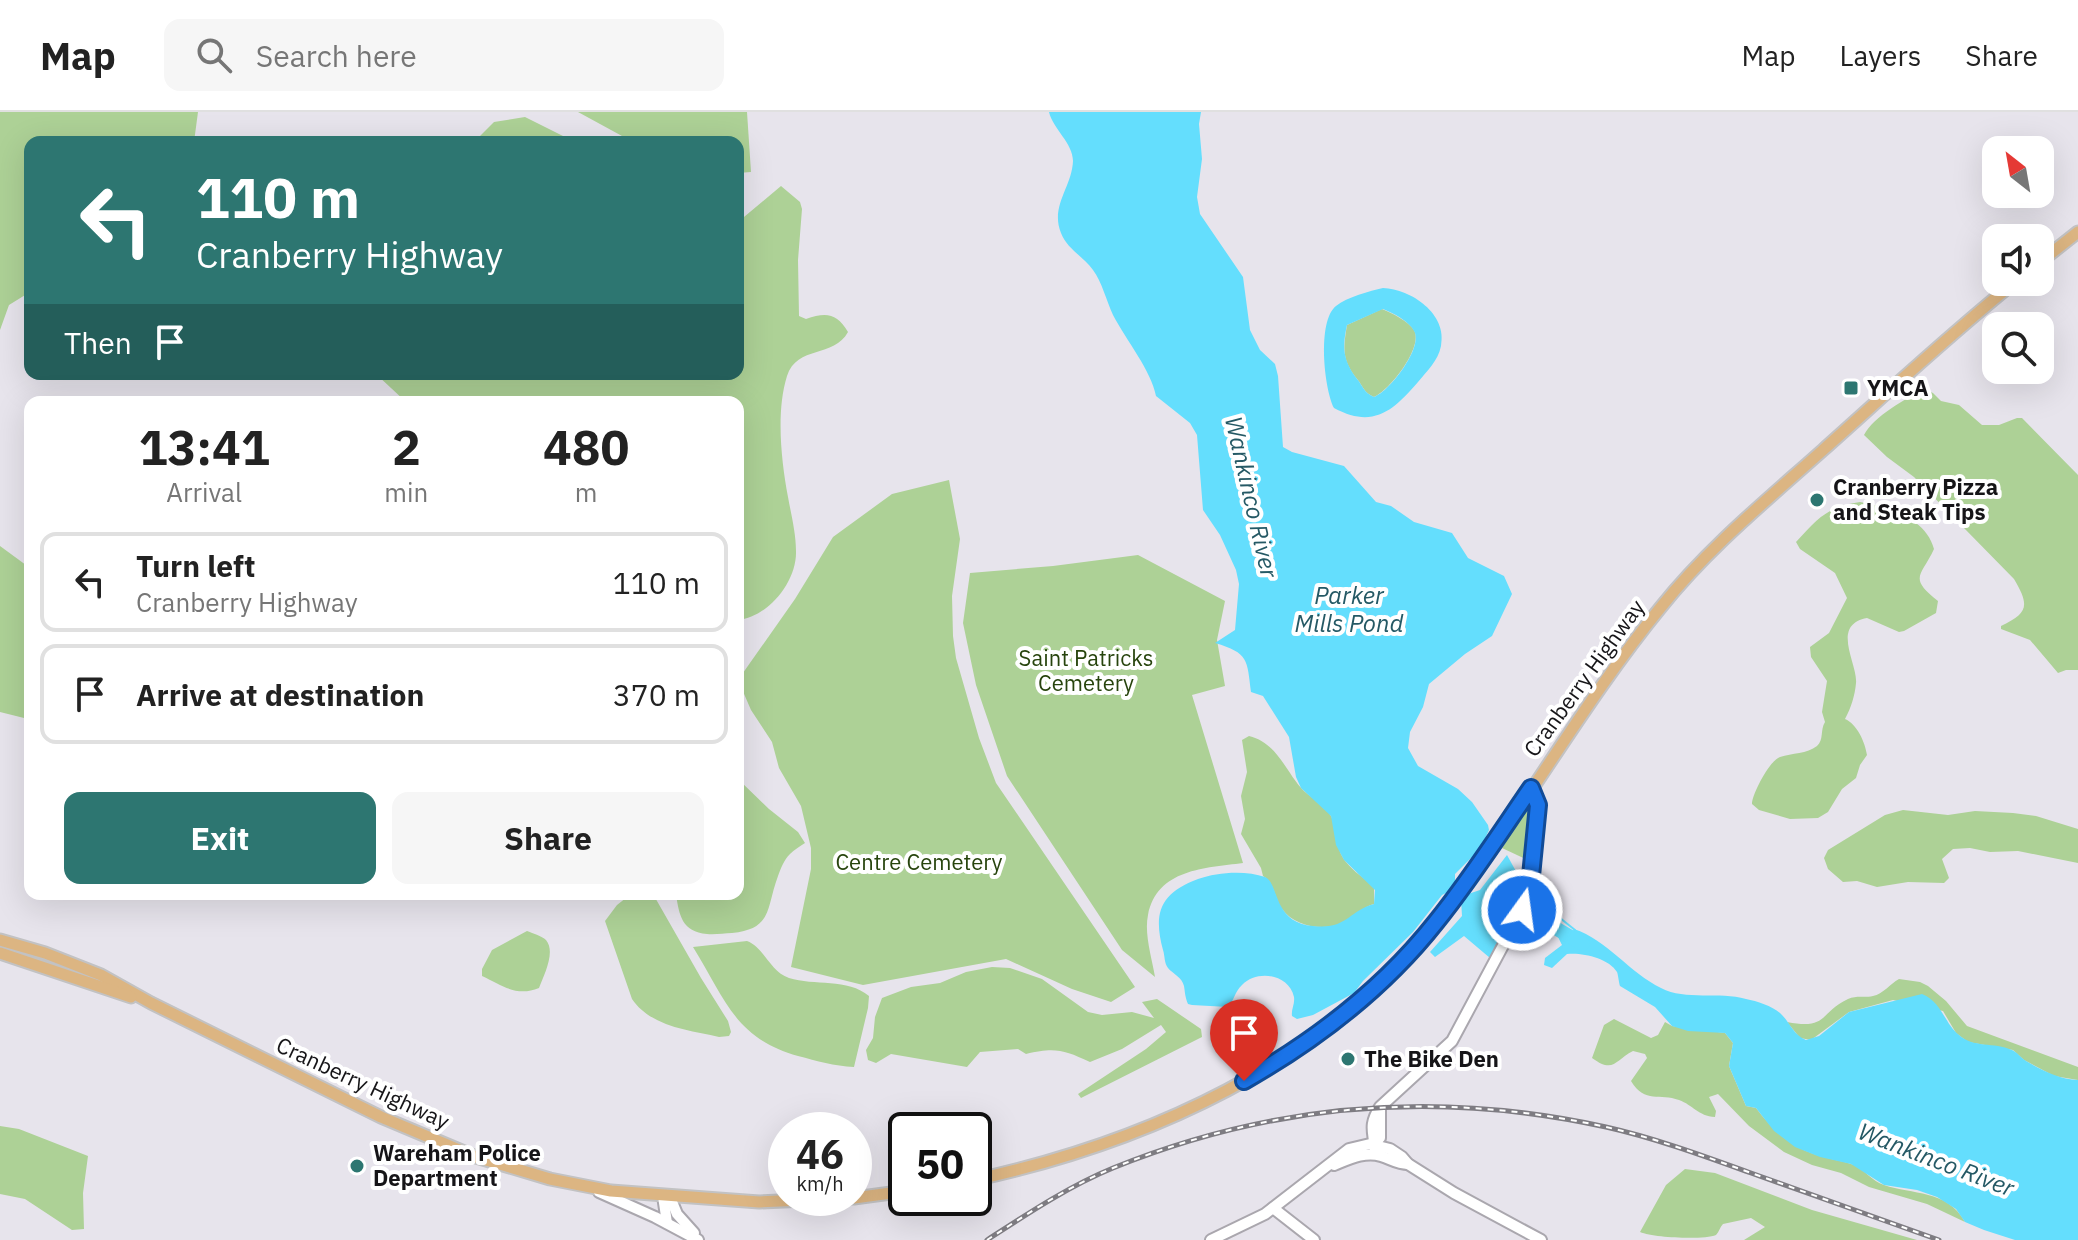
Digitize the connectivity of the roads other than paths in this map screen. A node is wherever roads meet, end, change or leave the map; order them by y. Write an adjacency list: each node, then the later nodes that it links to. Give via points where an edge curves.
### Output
1 (2078, 232): 2 (main road)
2 (2054, 251)
3 (1999, 296): 4 (main road, Cranberry Highway, via 1693,568 1608,675)
4 (1531, 788): 8 (main road, via 1538,805 1530,886 1522,910 1452,1041 1372,1119); 9 (main road, Cranberry Highway, via 1434,925 1319,1033 1199,1104 1143,1128)
5 (0, 940): 7 (main road, Cranberry Highway, via 101,975)
6 (0, 953): 7 (main road, Cranberry Highway)
7 (151, 1003): 10 (main road, Cranberry Highway, via 381,1117 476,1157)
8 (1375, 1147): 13 (main road, via 1328,1167); 18 (main road)
9 (992, 1176)
10 (575, 1184): 11 (main road, Cranberry Highway); 14 (main road)
11 (667, 1196): 12 (main road, Cranberry Highway); 14 (main road); 15 (main road, via 684,1226)
12 (768, 1202)
13 (1273, 1208): 16 (main road); 17 (main road)
14 (667, 1223): 15 (main road)
15 (700, 1240)
16 (1211, 1240)
17 (1314, 1240)
18 (1541, 1240)

